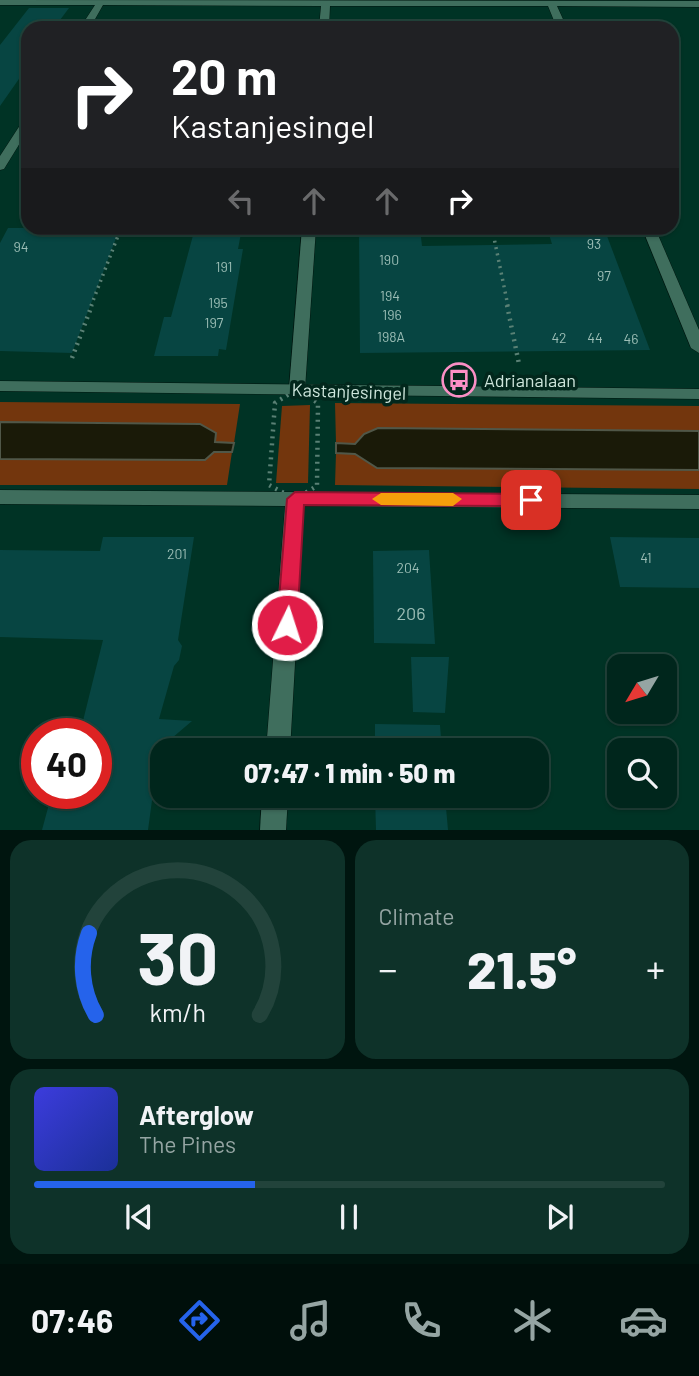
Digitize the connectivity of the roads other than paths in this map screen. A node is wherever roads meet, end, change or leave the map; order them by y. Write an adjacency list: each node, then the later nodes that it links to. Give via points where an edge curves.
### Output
1 (102, 1): 2 (street); 3 (street); 6 (street)
2 (326, 1): 4 (street); 7 (street)
3 (0, 2)
4 (551, 2): 5 (street); 8 (street)
5 (699, 4)
6 (89, 21)
7 (325, 21)
8 (559, 21)
9 (21, 132): 10 (street)
10 (0, 166)
11 (308, 235): 15 (street)
12 (651, 235): 13 (street)
13 (699, 348)
14 (0, 386): 15 (street, Kastanjesingel)
15 (297, 389): 16 (street, Kastanjesingel)
16 (699, 394)
17 (0, 497): 18 (street)
18 (295, 499): 19 (street); 20 (street)
19 (699, 502)
20 (279, 738)
21 (274, 808): 22 (street)
22 (273, 830)

